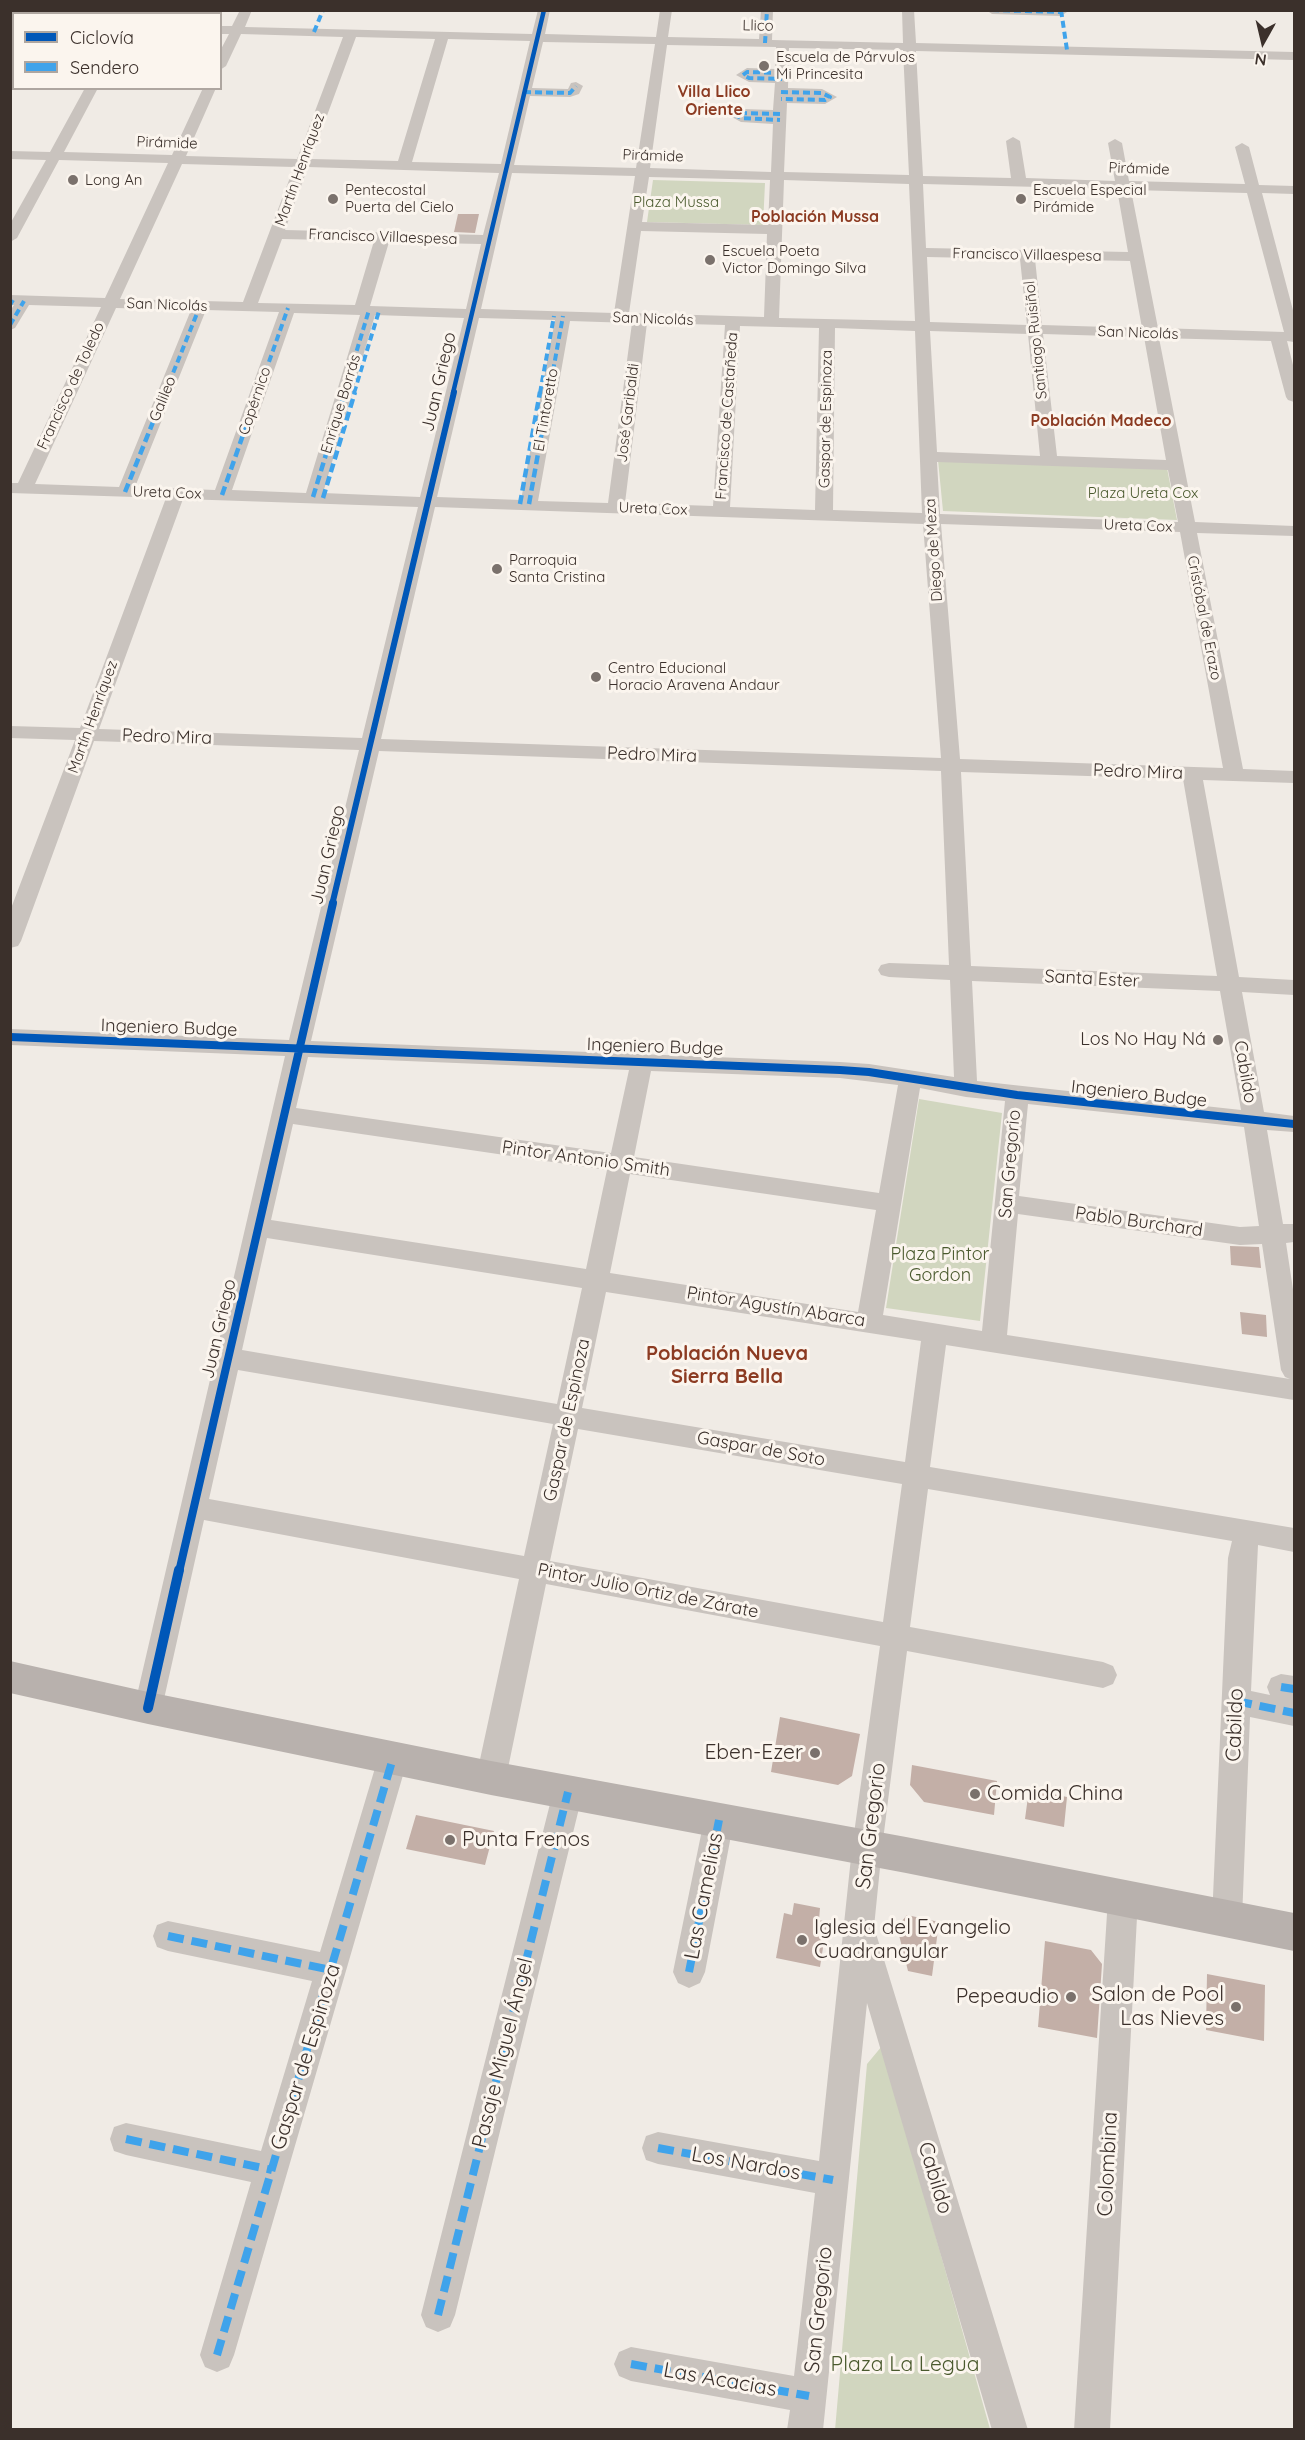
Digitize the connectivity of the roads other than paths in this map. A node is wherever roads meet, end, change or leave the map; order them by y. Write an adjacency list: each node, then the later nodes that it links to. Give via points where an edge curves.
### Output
1 (246, 10): 12 (street)
2 (323, 10): 13 (street)
3 (544, 10): 16 (street, Juan Griego)
4 (666, 10): 17 (street)
5 (767, 10): 18 (street)
6 (908, 10): 20 (street, Diego de Meza)
7 (992, 10): 8 (street)
8 (1061, 11): 21 (street)
9 (12, 25): 10 (street)
10 (10, 30)
11 (222, 30): 12 (street, Llico)
12 (237, 30): 13 (street, Llico); 23 (street)
13 (314, 32): 14 (street, Llico)
14 (351, 33): 15 (street, Llico); 34 (street, Martín Henríquez)
15 (443, 35): 16 (street, Llico); 35 (street)
16 (537, 38): 17 (street, Llico); 27 (street, Juan Griego)
17 (661, 41): 18 (street, Llico); 37 (street)
18 (765, 43): 19 (street, Llico)
19 (783, 44): 20 (street, Llico); 38 (street)
20 (910, 47): 21 (street, Llico); 39 (street, Diego de Meza)
21 (1067, 50): 22 (street, Llico)
22 (1294, 56)
23 (222, 62)
24 (576, 86): 27 (street, via 570,93)
25 (91, 90): 32 (street)
26 (209, 90): 33 (street, Francisco de Toledo)
27 (524, 92): 36 (street, Juan Griego)
28 (1013, 141): 40 (street)
29 (1115, 143): 41 (street, Cristóbal de Erazo)
30 (1242, 147): 42 (street)
31 (10, 155): 32 (street, Pirámide)
32 (55, 156): 33 (street, Pirámide); 48 (street)
33 (177, 160): 34 (street, Pirámide); 54 (street, Francisco de Toledo)
34 (303, 163): 35 (street, Pirámide); 46 (street, Martín Henríquez)
35 (404, 166): 36 (street, Pirámide)
36 (506, 168): 37 (street, Pirámide); 49 (street, Juan Griego)
37 (642, 172): 38 (street, Pirámide); 44 (street)
38 (777, 176): 39 (street, Pirámide); 45 (street)
39 (915, 179): 40 (street, Pirámide); 50 (street, Diego de Meza)
40 (1019, 182): 41 (street, Pirámide)
41 (1123, 185): 42 (street, Pirámide); 52 (street, Cristóbal de Erazo)
42 (1253, 189): 43 (street, Pirámide); 70 (street)
43 (1294, 190)
44 (634, 226): 45 (street); 61 (street)
45 (775, 230): 64 (street)
46 (276, 234): 47 (street, Francisco Villaespesa); 56 (street, Martín Henríquez)
47 (383, 237): 49 (street, Francisco Villaespesa); 58 (street, Enrique Borrás)
48 (10, 238)
49 (489, 240): 59 (street, Juan Griego)
50 (918, 252): 51 (street, Francisco Villaespesa); 67 (street, Diego de Meza)
51 (1027, 255): 52 (street, Francisco Villaespesa); 68 (street, Santiago Ruisiñol)
52 (1136, 257): 69 (street, Cristóbal de Erazo)
53 (14, 302): 54 (street, San Nicolás); 66 (street)
54 (110, 303): 55 (street, San Nicolás); 75 (street, Francisco de Toledo)
55 (200, 306): 56 (street, San Nicolás); 76 (street, Galileo)
56 (249, 307): 57 (street, San Nicolás)
57 (288, 308): 58 (street, San Nicolás); 78 (street, Copérnico)
58 (370, 310): 59 (street, San Nicolás); 79 (street, Enrique Borrás)
59 (471, 314): 60 (street, San Nicolás); 80 (street, Juan Griego)
60 (559, 316): 61 (street, San Nicolás); 81 (street, El Tintoretto)
61 (621, 318): 62 (street, San Nicolás)
62 (640, 318): 63 (street, San Nicolás); 82 (street, José Garibaldi)
63 (733, 321): 64 (street, San Nicolás); 83 (street, Francisco de Castañeda)
64 (771, 322): 65 (street, San Nicolás)
65 (827, 324): 67 (street, San Nicolás); 84 (street, Gaspar de Espinoza)
66 (10, 325)
67 (922, 327): 68 (street, San Nicolás); 72 (street, Diego de Meza)
68 (1036, 330): 69 (street, San Nicolás); 73 (street, Santiago Ruisiñol)
69 (1150, 333): 70 (street, San Nicolás); 74 (street, Cristóbal de Erazo)
70 (1289, 337): 71 (street)
71 (1294, 397)
72 (928, 457): 73 (street); 85 (street, Diego de Meza)
73 (1049, 461): 74 (street)
74 (1175, 465): 86 (street, Cristóbal de Erazo)
75 (17, 488): 76 (street, Ureta Cox)
76 (125, 492): 77 (street, Ureta Cox)
77 (177, 493): 78 (street, Ureta Cox); 89 (street, Martín Henríquez)
78 (222, 495): 79 (street, Ureta Cox)
79 (318, 498): 80 (street, Ureta Cox)
80 (426, 501): 81 (street, Ureta Cox); 90 (street, Juan Griego)
81 (524, 504): 82 (street, Ureta Cox)
82 (616, 507): 83 (street, Ureta Cox)
83 (721, 511): 84 (street, Ureta Cox)
84 (825, 515): 85 (street, Ureta Cox)
85 (931, 519): 86 (street, Ureta Cox); 91 (street, Diego de Meza)
86 (1187, 527): 87 (street, Ureta Cox); 93 (street, Cristóbal de Erazo)
87 (1294, 531)
88 (10, 732): 89 (street, Pedro Mira)
89 (87, 734): 90 (street, Pedro Mira); 95 (street, Martín Henríquez)
90 (369, 744): 91 (street, Pedro Mira); 101 (street, Juan Griego)
91 (951, 765): 92 (street, Pedro Mira); 97 (street, Diego de Meza)
92 (1192, 774): 93 (street, Pedro Mira); 98 (street, Cabildo)
93 (1234, 775): 94 (street, Pedro Mira)
94 (1294, 777)
95 (10, 941)
96 (889, 970): 97 (street, Santa Ester)
97 (961, 973): 98 (street, Santa Ester); 104 (street, Diego de Meza)
98 (1229, 985): 99 (street, Santa Ester); 107 (street, Cabildo)
99 (1294, 987)
100 (10, 1037): 101 (street, Ingeniero Budge)
101 (298, 1049): 102 (street, Ingeniero Budge); 106 (street, Juan Griego)
102 (642, 1062): 103 (street, Ingeniero Budge, via 840,1070); 109 (street, Gaspar de Espinoza)
103 (910, 1079): 104 (street, Ingeniero Budge); 110 (street)
104 (966, 1089): 105 (street, Ingeniero Budge)
105 (1017, 1095): 107 (street, Ingeniero Budge); 111 (street, San Gregorio)
106 (283, 1114): 109 (street, Pintor Antonio Smith); 112 (street, Juan Griego)
107 (1254, 1120): 108 (street, Ingeniero Budge); 113 (street, Cabildo)
108 (1294, 1124)
109 (620, 1164): 110 (street, Pintor Antonio Smith); 114 (street, Gaspar de Espinoza)
110 (888, 1203): 115 (street)
111 (1007, 1203): 113 (street, Pablo Burchard, via 1240,1236); 117 (street, San Gregorio)
112 (257, 1227): 114 (street, Pintor Agustín Abarca); 118 (street, Juan Griego)
113 (1283, 1233): 119 (street, Cabildo)
114 (596, 1279): 115 (street, Pintor Agustín Abarca); 121 (street, Gaspar de Espinoza)
115 (869, 1322): 116 (street, Pintor Agustín Abarca)
116 (935, 1332): 117 (street, Pintor Agustín Abarca); 122 (street, San Gregorio)
117 (994, 1341): 120 (street, Pintor Agustín Abarca)
118 (227, 1358): 121 (street, Gaspar de Soto); 123 (street, Juan Griego)
119 (1294, 1370)
120 (1294, 1390)
121 (567, 1416): 122 (street, Gaspar de Soto); 126 (street, Gaspar de Espinoza)
122 (916, 1475): 124 (street, Gaspar de Soto); 127 (street, San Gregorio)
123 (193, 1507): 126 (street, Pintor Julio Ortiz de Zárate); 131 (street, Juan Griego)
124 (1246, 1532): 125 (street, Gaspar de Soto); 130 (street, Cabildo)
125 (1292, 1537)
126 (535, 1570): 127 (street, Pintor Julio Ortiz de Zárate); 134 (street, Gaspar de Espinoza)
127 (895, 1636): 128 (street, Pintor Julio Ortiz de Zárate); 137 (street, San Gregorio)
128 (1104, 1675)
129 (10, 1677): 131 (main road)
130 (1236, 1701): 132 (street); 139 (street, Cabildo)
131 (148, 1708): 133 (main road)
132 (1294, 1713)
133 (393, 1758): 134 (main road); 143 (street, Gaspar de Espinoza)
134 (491, 1778): 135 (main road)
135 (568, 1792): 136 (main road); 149 (street, Pasaje Miguel Ángel)
136 (719, 1820): 137 (main road); 144 (street, Las Camelias)
137 (867, 1848): 138 (main road); 140 (street, San Gregorio)
138 (1123, 1898): 139 (main road); 154 (street, Colombina)
139 (1227, 1919): 141 (main road)
140 (860, 1926): 148 (street, San Gregorio); 153 (street, Cabildo)
141 (1294, 1932)
142 (168, 1936): 143 (street)
143 (332, 1970): 147 (street, Gaspar de Espinoza)
144 (689, 1972)
145 (126, 2139): 147 (street)
146 (658, 2148): 148 (street, Los Nardos)
147 (272, 2170): 150 (street, Gaspar de Espinoza)
148 (833, 2180): 152 (street, San Gregorio)
149 (438, 2315)
150 (216, 2355)
151 (631, 2364): 152 (street, Las Acacias)
152 (807, 2413)
153 (1010, 2430)
154 (1092, 2430)

